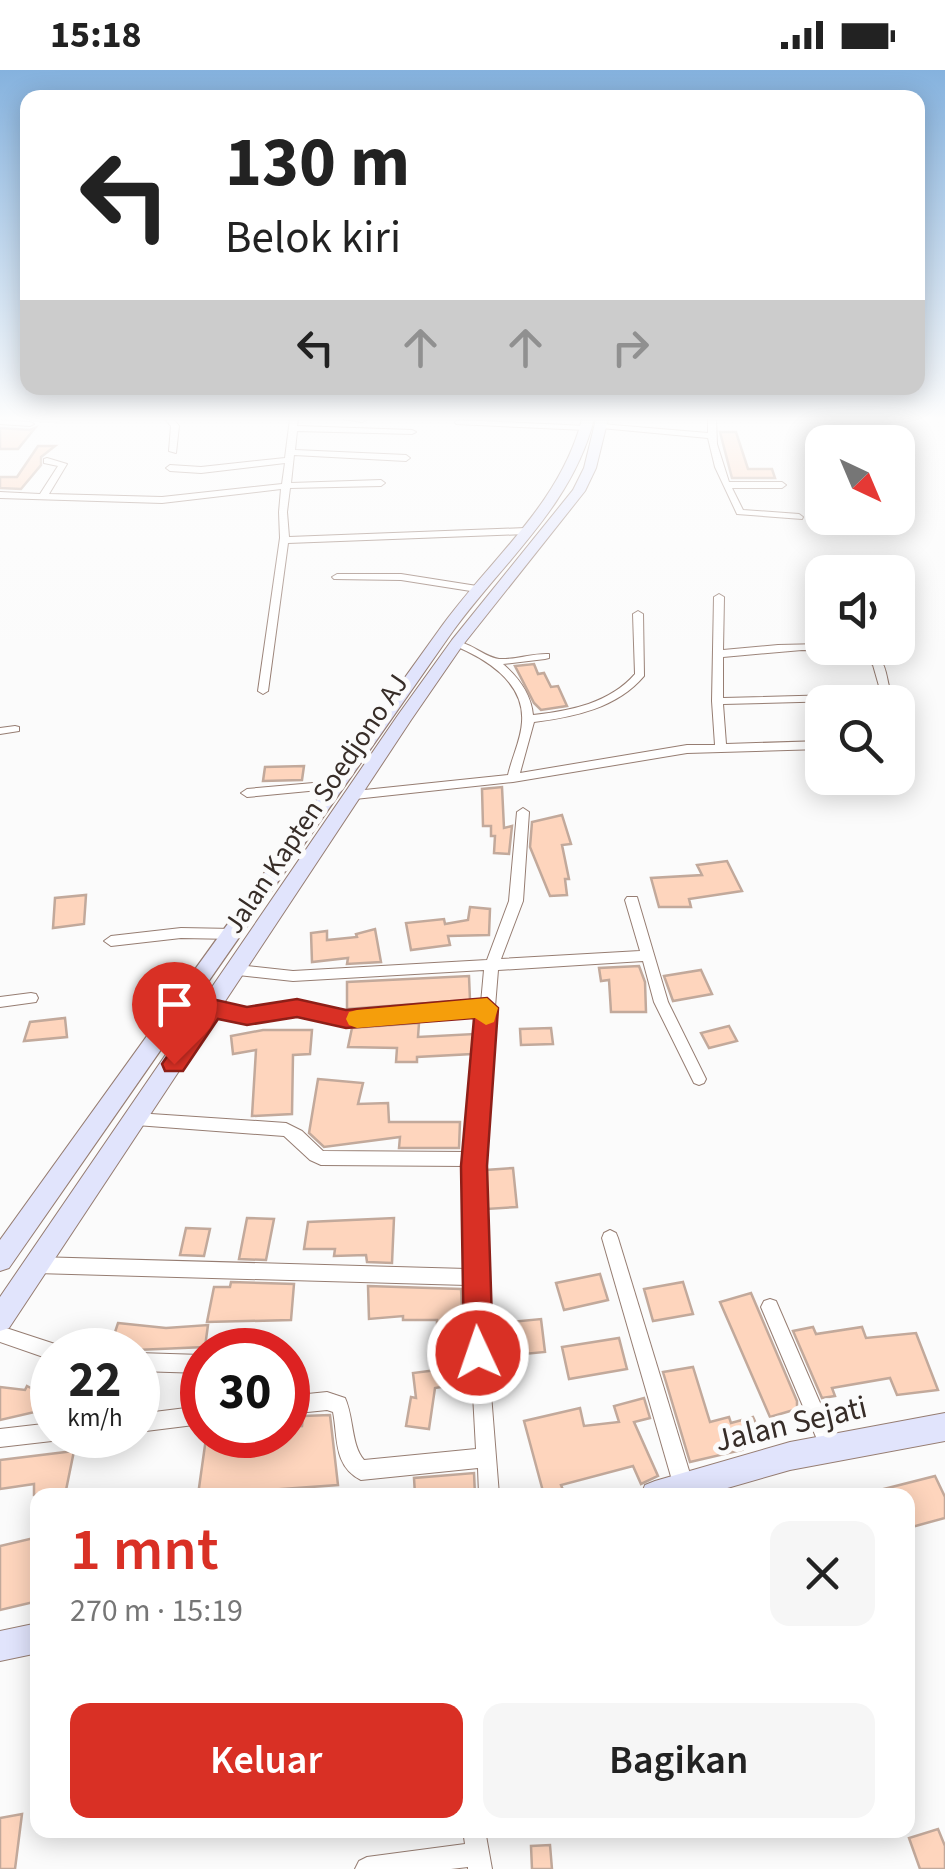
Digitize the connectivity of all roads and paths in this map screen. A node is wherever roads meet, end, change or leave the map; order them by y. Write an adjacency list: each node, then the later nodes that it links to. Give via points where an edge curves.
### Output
1 (285, 503): 7 (street)
2 (549, 503): 6 (main road, Jalan Kapten Soedjono AJ)
3 (569, 503): 12 (main road, Jalan Kapten Soedjono AJ)
4 (736, 503): 5 (street, via 742,514)
5 (799, 518)
6 (526, 531): 7 (street); 9 (main road, Jalan Kapten Soedjono AJ)
7 (284, 539): 16 (street)
8 (337, 577): 9 (street, via 414,578)
9 (477, 589): 23 (main road, Jalan Kapten Soedjono AJ)
10 (719, 597): 13 (street)
11 (638, 614): 18 (street, via 635,682 571,712)
12 (457, 643): 15 (street); 24 (main road, Jalan Kapten Soedjono AJ)
13 (718, 654): 17 (street); 17 (street, via 854,650 878,664 884,686 875,696)
14 (545, 656): 15 (street)
15 (498, 662): 18 (street)
16 (263, 691)
17 (717, 700): 22 (street)
18 (529, 719): 25 (street)
19 (15, 730): 20 (street)
20 (0, 731)
21 (805, 745): 22 (street)
22 (721, 747): 25 (street)
23 (348, 768): 24 (main road); 26 (main road, Jalan Kapten Soedjono AJ)
24 (370, 772): 28 (main road, Jalan Kapten Soedjono AJ)
25 (513, 778): 28 (street)
26 (336, 784): 27 (street); 31 (main road, Jalan Kapten Soedjono AJ)
27 (246, 792)
28 (354, 795): 35 (main road, Jalan Kapten Soedjono AJ)
29 (522, 812): 34 (street, via 516,901)
30 (632, 900): 33 (street)
31 (234, 934): 32 (street); 44 (main road, Jalan Kapten Soedjono AJ)
32 (111, 942)
33 (646, 956): 34 (street); 40 (street)
34 (491, 967): 35 (street, via 293,976); 39 (street)
35 (238, 970): 38 (main road, Jalan Kapten Soedjono AJ)
36 (31, 998): 37 (street)
37 (0, 1002)
38 (212, 1008): 39 (street, via 247,1016 297,1008 346,1019); 41 (main road, Jalan Kapten Soedjono AJ)
39 (487, 1008): 42 (street)
40 (698, 1079)
41 (136, 1119): 42 (street, via 286,1130 321,1158); 45 (main road, Jalan Kapten Soedjono AJ)
42 (474, 1160): 46 (street)
43 (610, 1238): 57 (street)
44 (0, 1260)
45 (35, 1264): 46 (street); 48 (main road, Jalan Kapten Soedjono AJ)
46 (475, 1277): 56 (street)
47 (770, 1308): 55 (street)
48 (0, 1318)
49 (0, 1334): 50 (street)
50 (30, 1344)
51 (310, 1403): 56 (street, via 338,1404 347,1454 362,1470)
52 (945, 1427): 55 (main road, Jalan Sejati)
53 (30, 1435): 54 (street)
54 (0, 1438)
55 (830, 1448): 57 (main road, Jalan Sejati)
56 (486, 1458): 58 (street)
57 (684, 1487): 59 (main road, Jalan Sejati)
58 (488, 1488)
59 (680, 1488)
60 (30, 1640): 61 (main road)
61 (0, 1646)
62 (477, 1851): 63 (street)
63 (367, 1869)

